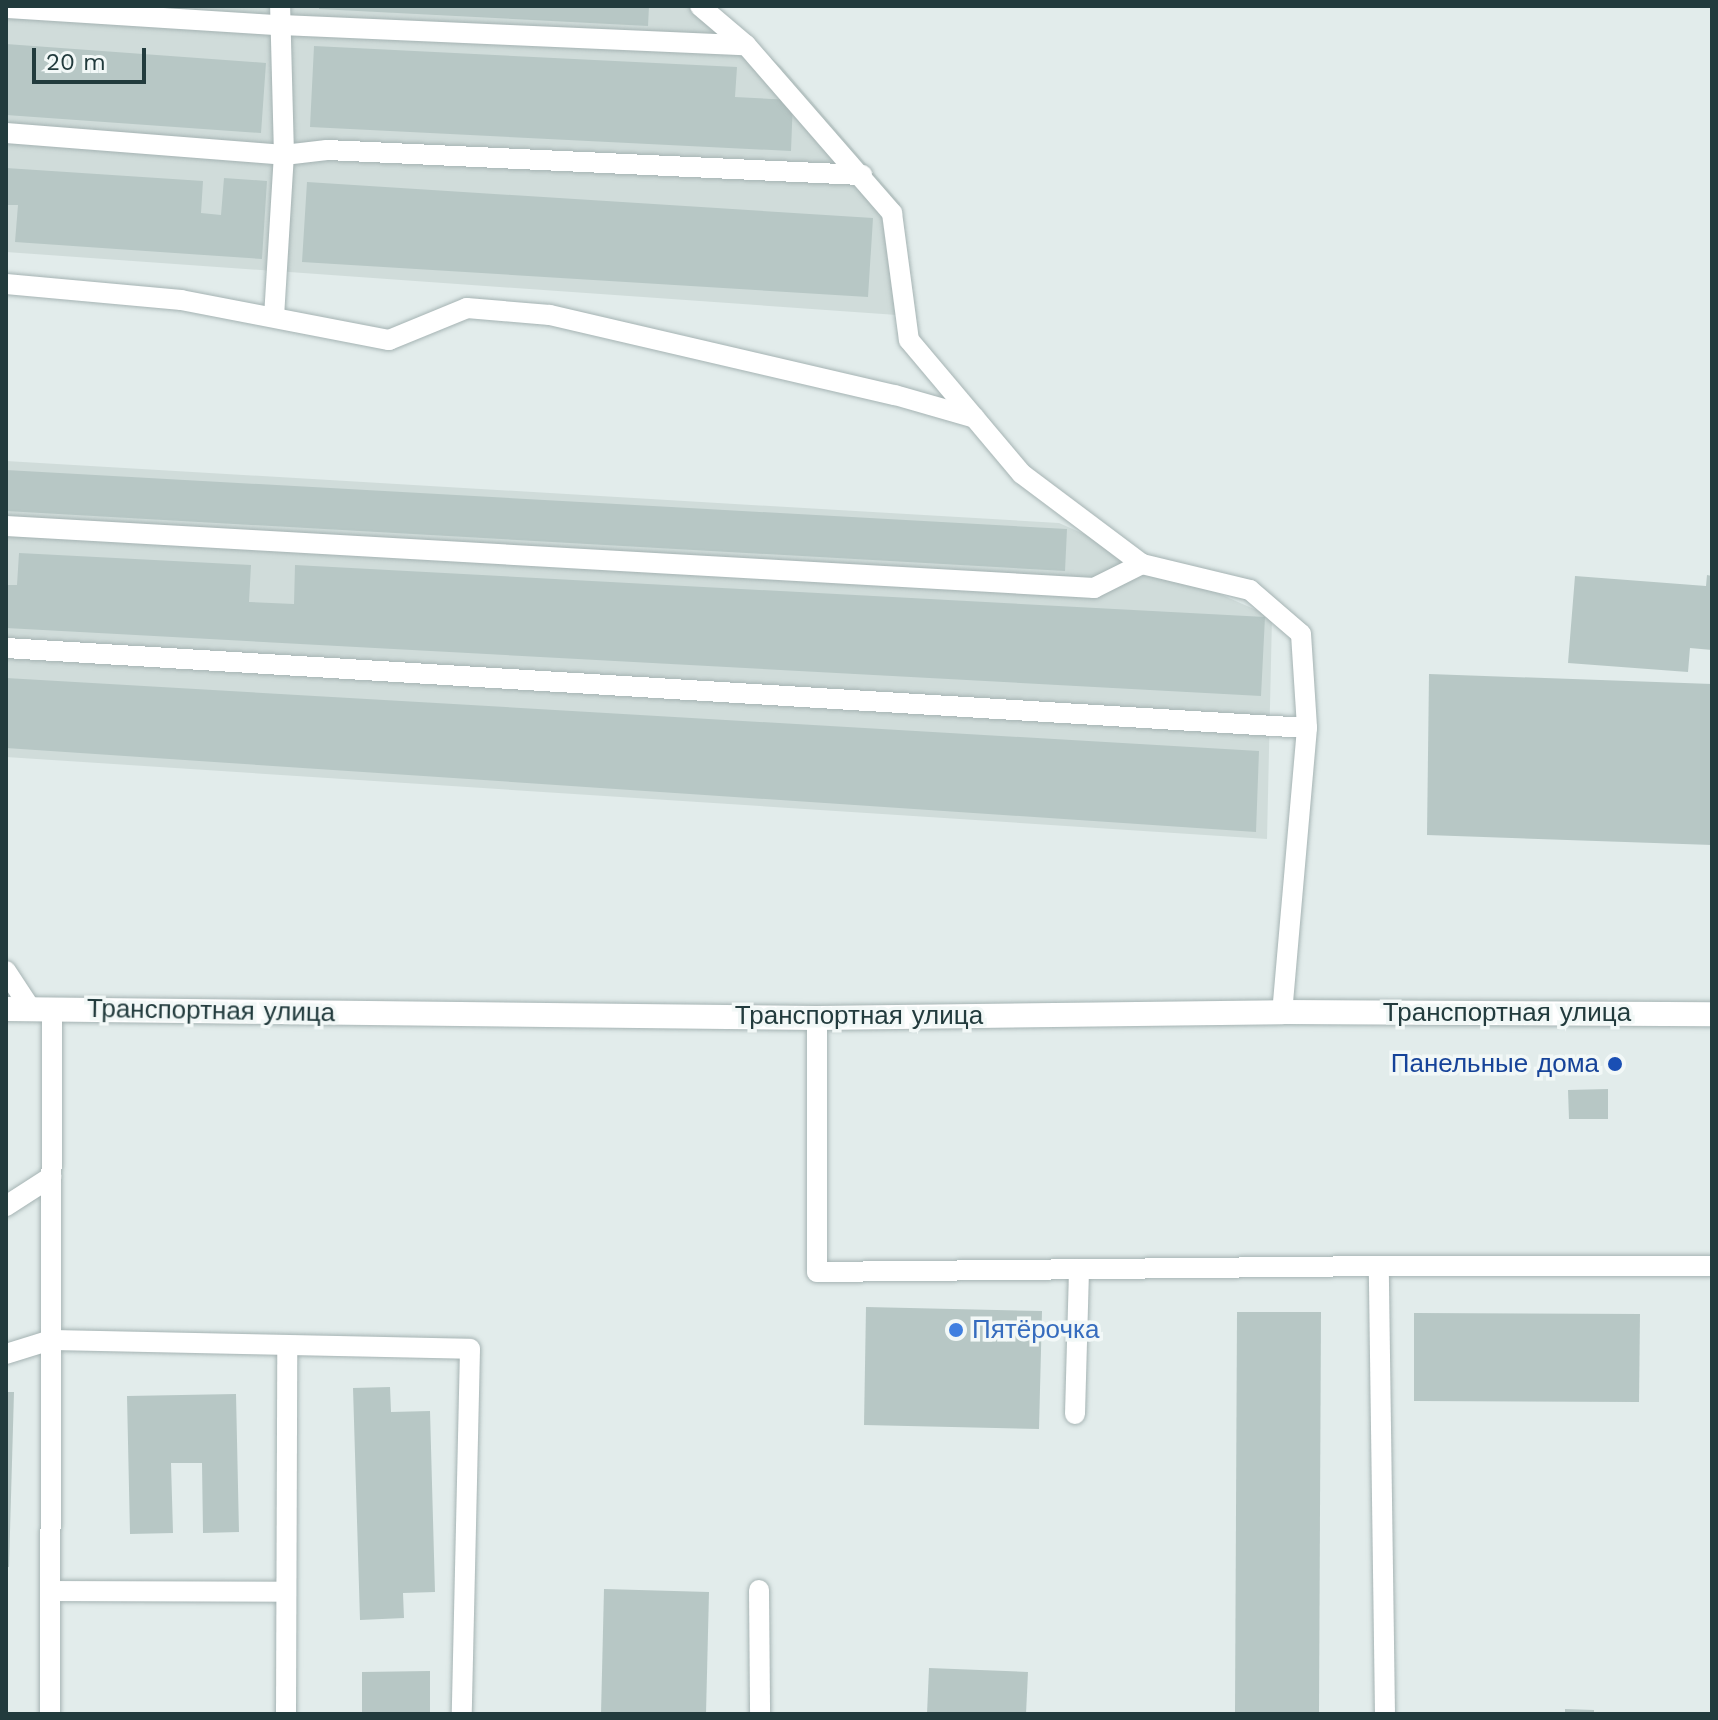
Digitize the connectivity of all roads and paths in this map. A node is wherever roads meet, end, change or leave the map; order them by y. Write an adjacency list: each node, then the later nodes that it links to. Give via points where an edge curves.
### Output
1 (700, 6): 4 (lane)
2 (6, 8): 3 (lane)
3 (280, 16): 4 (lane); 6 (lane)
4 (746, 45): 7 (lane)
5 (6, 133): 6 (lane)
6 (284, 155): 7 (lane, via 327,150); 9 (lane)
7 (862, 175): 10 (lane, via 892,213 909,340)
8 (6, 284): 9 (lane, via 181,300)
9 (274, 317): 10 (lane, via 389,340 467,308 550,315)
10 (975, 418): 12 (lane, via 1022,474)
11 (6, 526): 12 (lane, via 1094,588)
12 (1142, 564): 14 (lane, via 1250,590 1301,634)
13 (6, 648): 14 (lane)
14 (1307, 728): 18 (lane)
15 (6, 971): 17 (lane)
16 (6, 1009): 17 (main road, Транспортная улица)
17 (42, 1009): 20 (main road, Транспортная улица); 21 (lane)
18 (1282, 1012): 19 (main road, Транспортная улица); 20 (main road, Транспортная улица)
19 (1712, 1014)
20 (817, 1018): 25 (lane, via 817,1272)
21 (51, 1177): 22 (lane); 26 (lane)
22 (6, 1206)
23 (1379, 1266): 24 (lane); 25 (lane); 37 (lane)
24 (1712, 1266)
25 (1079, 1269): 29 (lane)
26 (51, 1340): 27 (lane); 28 (lane); 31 (lane)
27 (287, 1345): 32 (lane); 35 (lane, via 470,1349)
28 (6, 1354)
29 (1075, 1414)
30 (759, 1590): 36 (lane)
31 (50, 1591): 32 (lane); 33 (lane)
32 (286, 1592): 34 (lane)
33 (50, 1714)
34 (286, 1714)
35 (462, 1714)
36 (760, 1714)
37 (1385, 1714)

